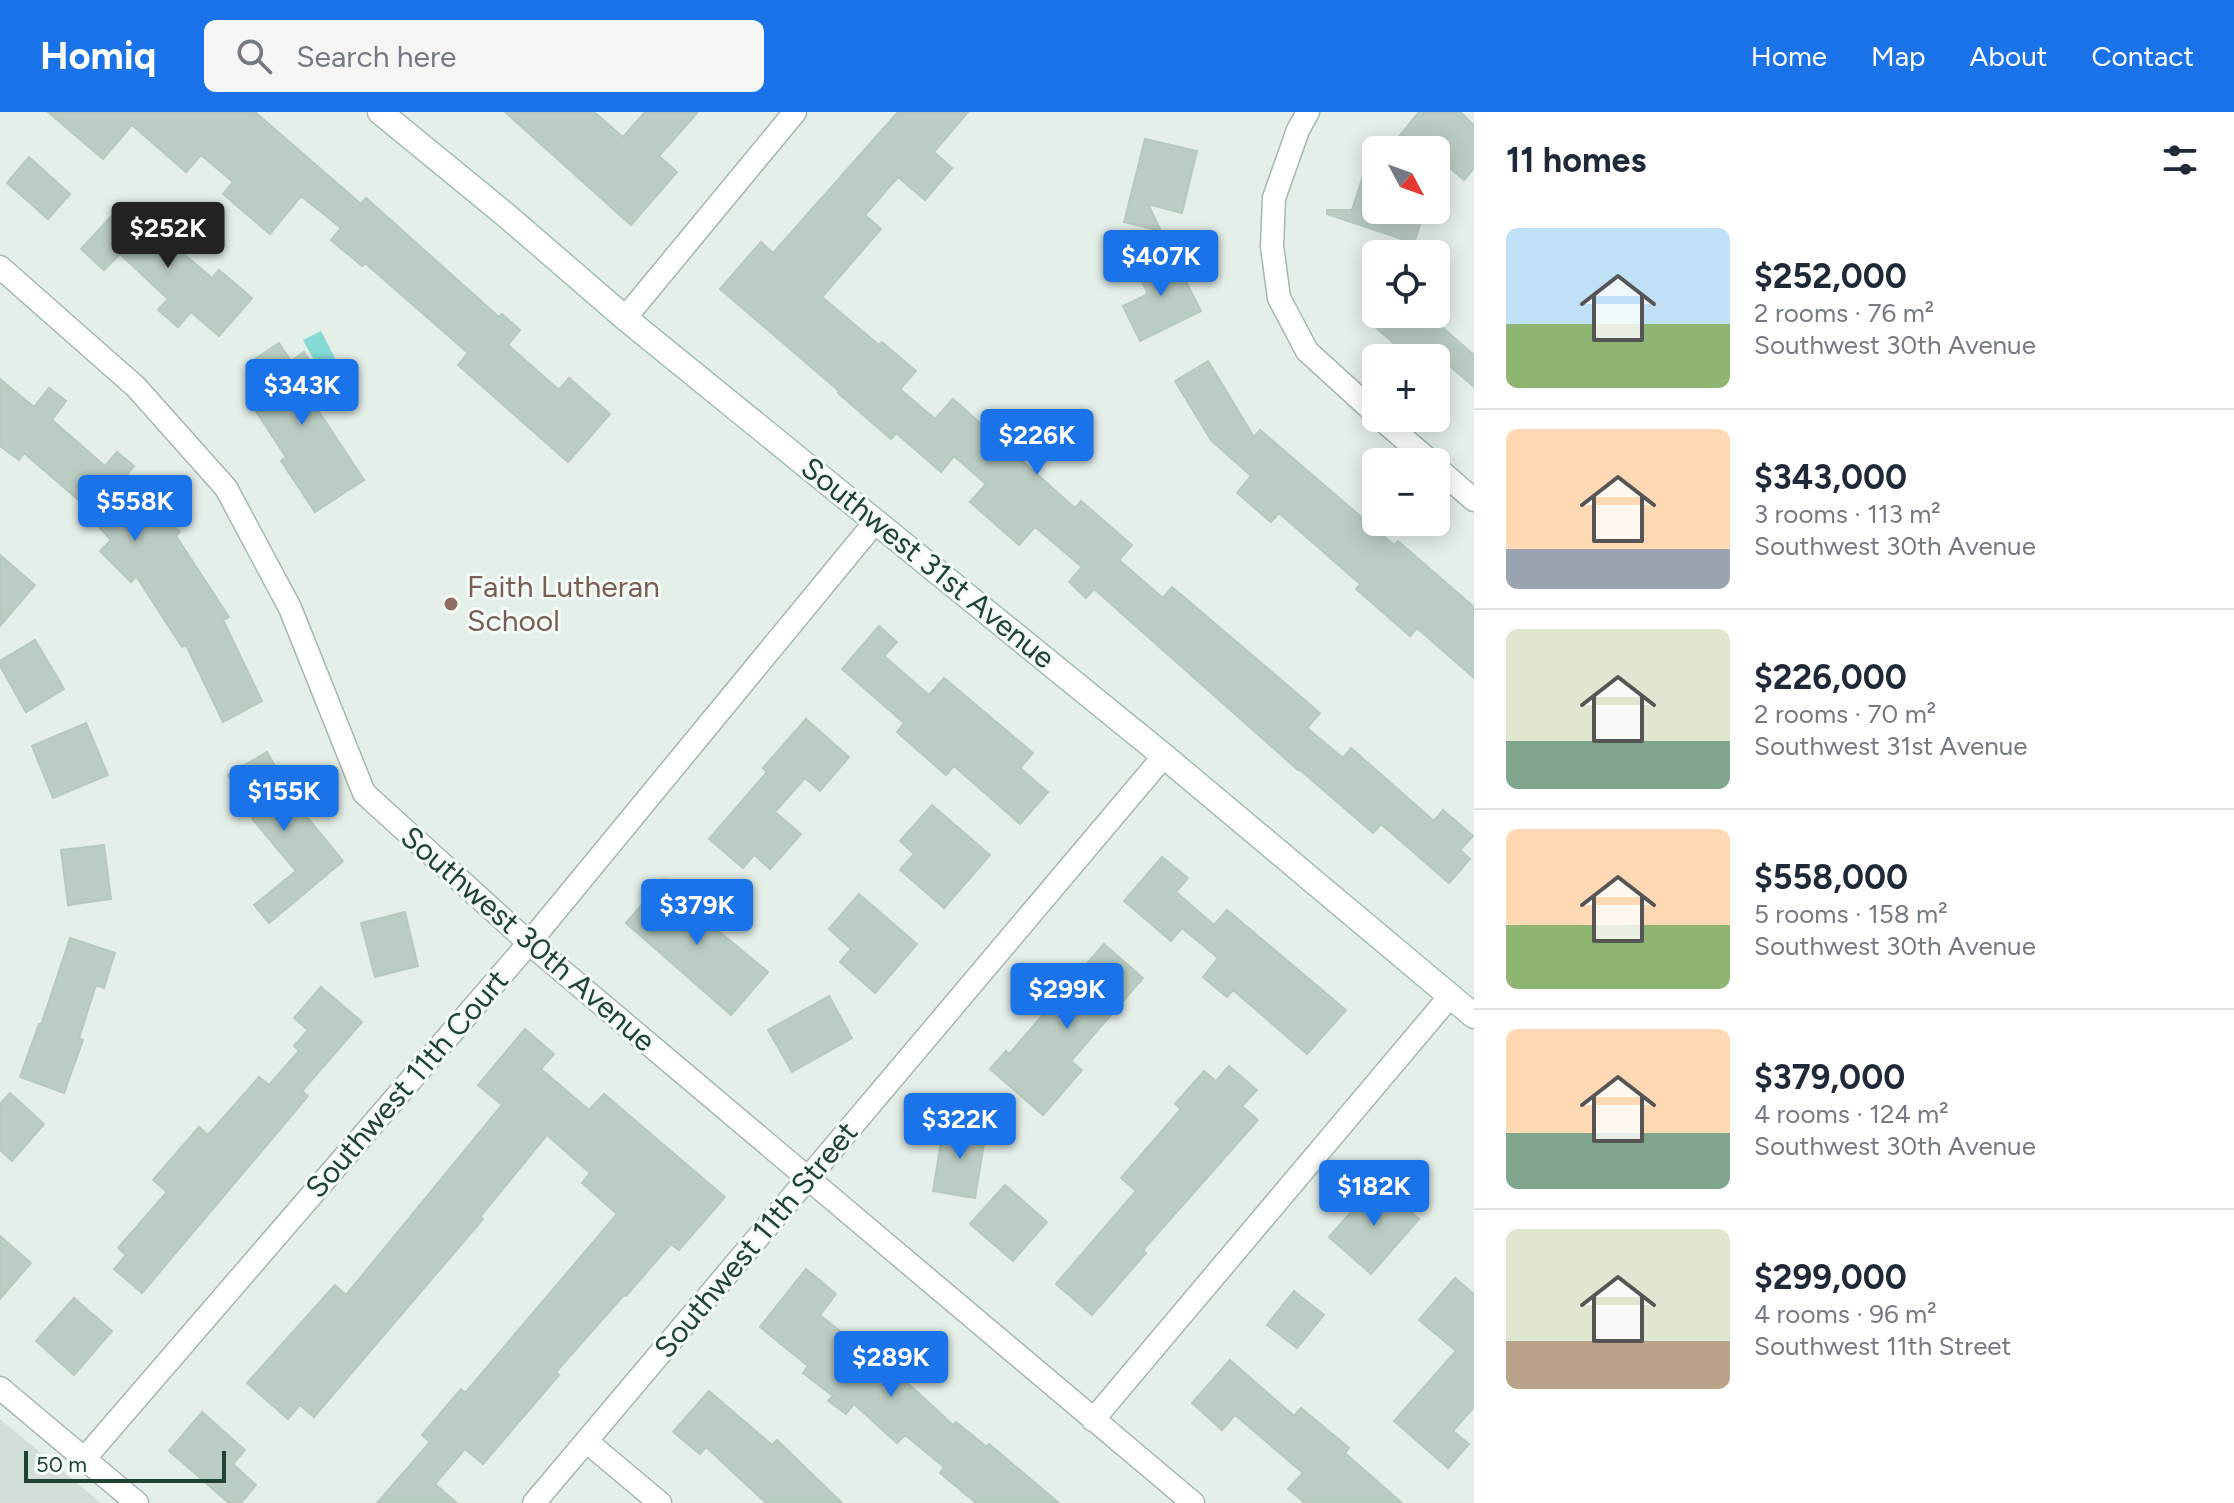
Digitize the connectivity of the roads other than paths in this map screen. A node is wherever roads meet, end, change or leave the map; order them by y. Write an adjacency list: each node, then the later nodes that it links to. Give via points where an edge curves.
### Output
1 (380, 112): 5 (main road, Southwest 31st Avenue)
2 (795, 112): 5 (street)
3 (1308, 112): 6 (street, via 1274,198 1272,246 1279,298 1307,351)
4 (0, 267): 13 (street, Southwest 30th Avenue, via 136,387 226,488 290,608 364,793)
5 (625, 318): 11 (main road, Southwest 31st Avenue)
6 (1362, 401)
7 (1396, 432): 8 (street)
8 (1415, 448)
9 (1450, 479): 10 (street)
10 (1474, 500)
11 (876, 521): 12 (main road, Southwest 31st Avenue); 13 (street, Southwest 11th Court)
12 (1164, 756): 14 (main road, Southwest 31st Avenue); 16 (street, Southwest 11th Street)
13 (529, 943): 16 (street, Southwest 30th Avenue); 20 (street, Southwest 11th Court)
14 (1451, 995): 15 (main road, Southwest 31st Avenue); 18 (street)
15 (1474, 1016)
16 (807, 1180): 18 (street, Southwest 30th Avenue); 19 (street, Southwest 11th Street)
17 (0, 1388): 20 (street)
18 (1093, 1420): 24 (street, Southwest 30th Avenue)
19 (586, 1441): 22 (street, Southwest 11th Street); 23 (street)
20 (85, 1458): 21 (street)
21 (137, 1503)
22 (534, 1503)
23 (660, 1503)
24 (1193, 1503)

